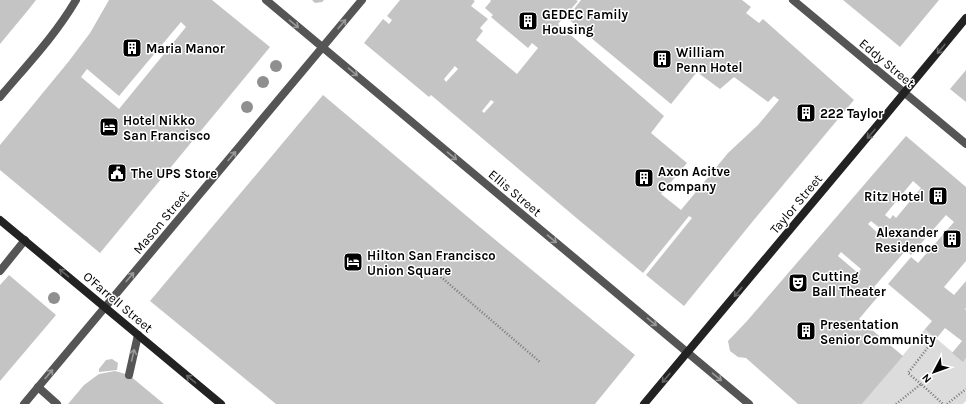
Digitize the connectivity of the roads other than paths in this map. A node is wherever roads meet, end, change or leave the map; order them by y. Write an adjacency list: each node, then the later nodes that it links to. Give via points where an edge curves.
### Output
1 (76, 0): 8 (street, via 58,27)
2 (266, 0): 6 (street, Ellis Street, one-way to 6)
3 (362, 0): 6 (street, Mason Street, one-way to 3)
4 (793, 0): 7 (street, Eddy Street)
5 (966, 18): 7 (main road, Taylor Street, one-way to 7)
6 (323, 47): 13 (street, Mason Street, one-way to 6); 15 (street, Ellis Street, one-way to 15)
7 (904, 93): 9 (street, Eddy Street); 15 (main road, Taylor Street, one-way to 15)
8 (0, 97)
9 (966, 144)
10 (0, 220): 11 (main road, O'Farrell Street)
11 (25, 240): 12 (street); 13 (main road, O'Farrell Street, one-way to 11)
12 (0, 271)
13 (105, 307): 14 (main road, O'Farrell Street); 17 (street, Mason Street, one-way to 13)
14 (138, 335): 16 (street, one-way to 14); 20 (main road, O'Farrell Street, one-way to 14)
15 (687, 352): 21 (main road, Taylor Street, one-way to 21); 22 (street, Ellis Street, one-way to 22)
16 (129, 375)
17 (38, 388): 18 (street, Mason Street); 19 (street)
18 (24, 404)
19 (57, 404)
20 (221, 404)
21 (644, 404)
22 (749, 404)

